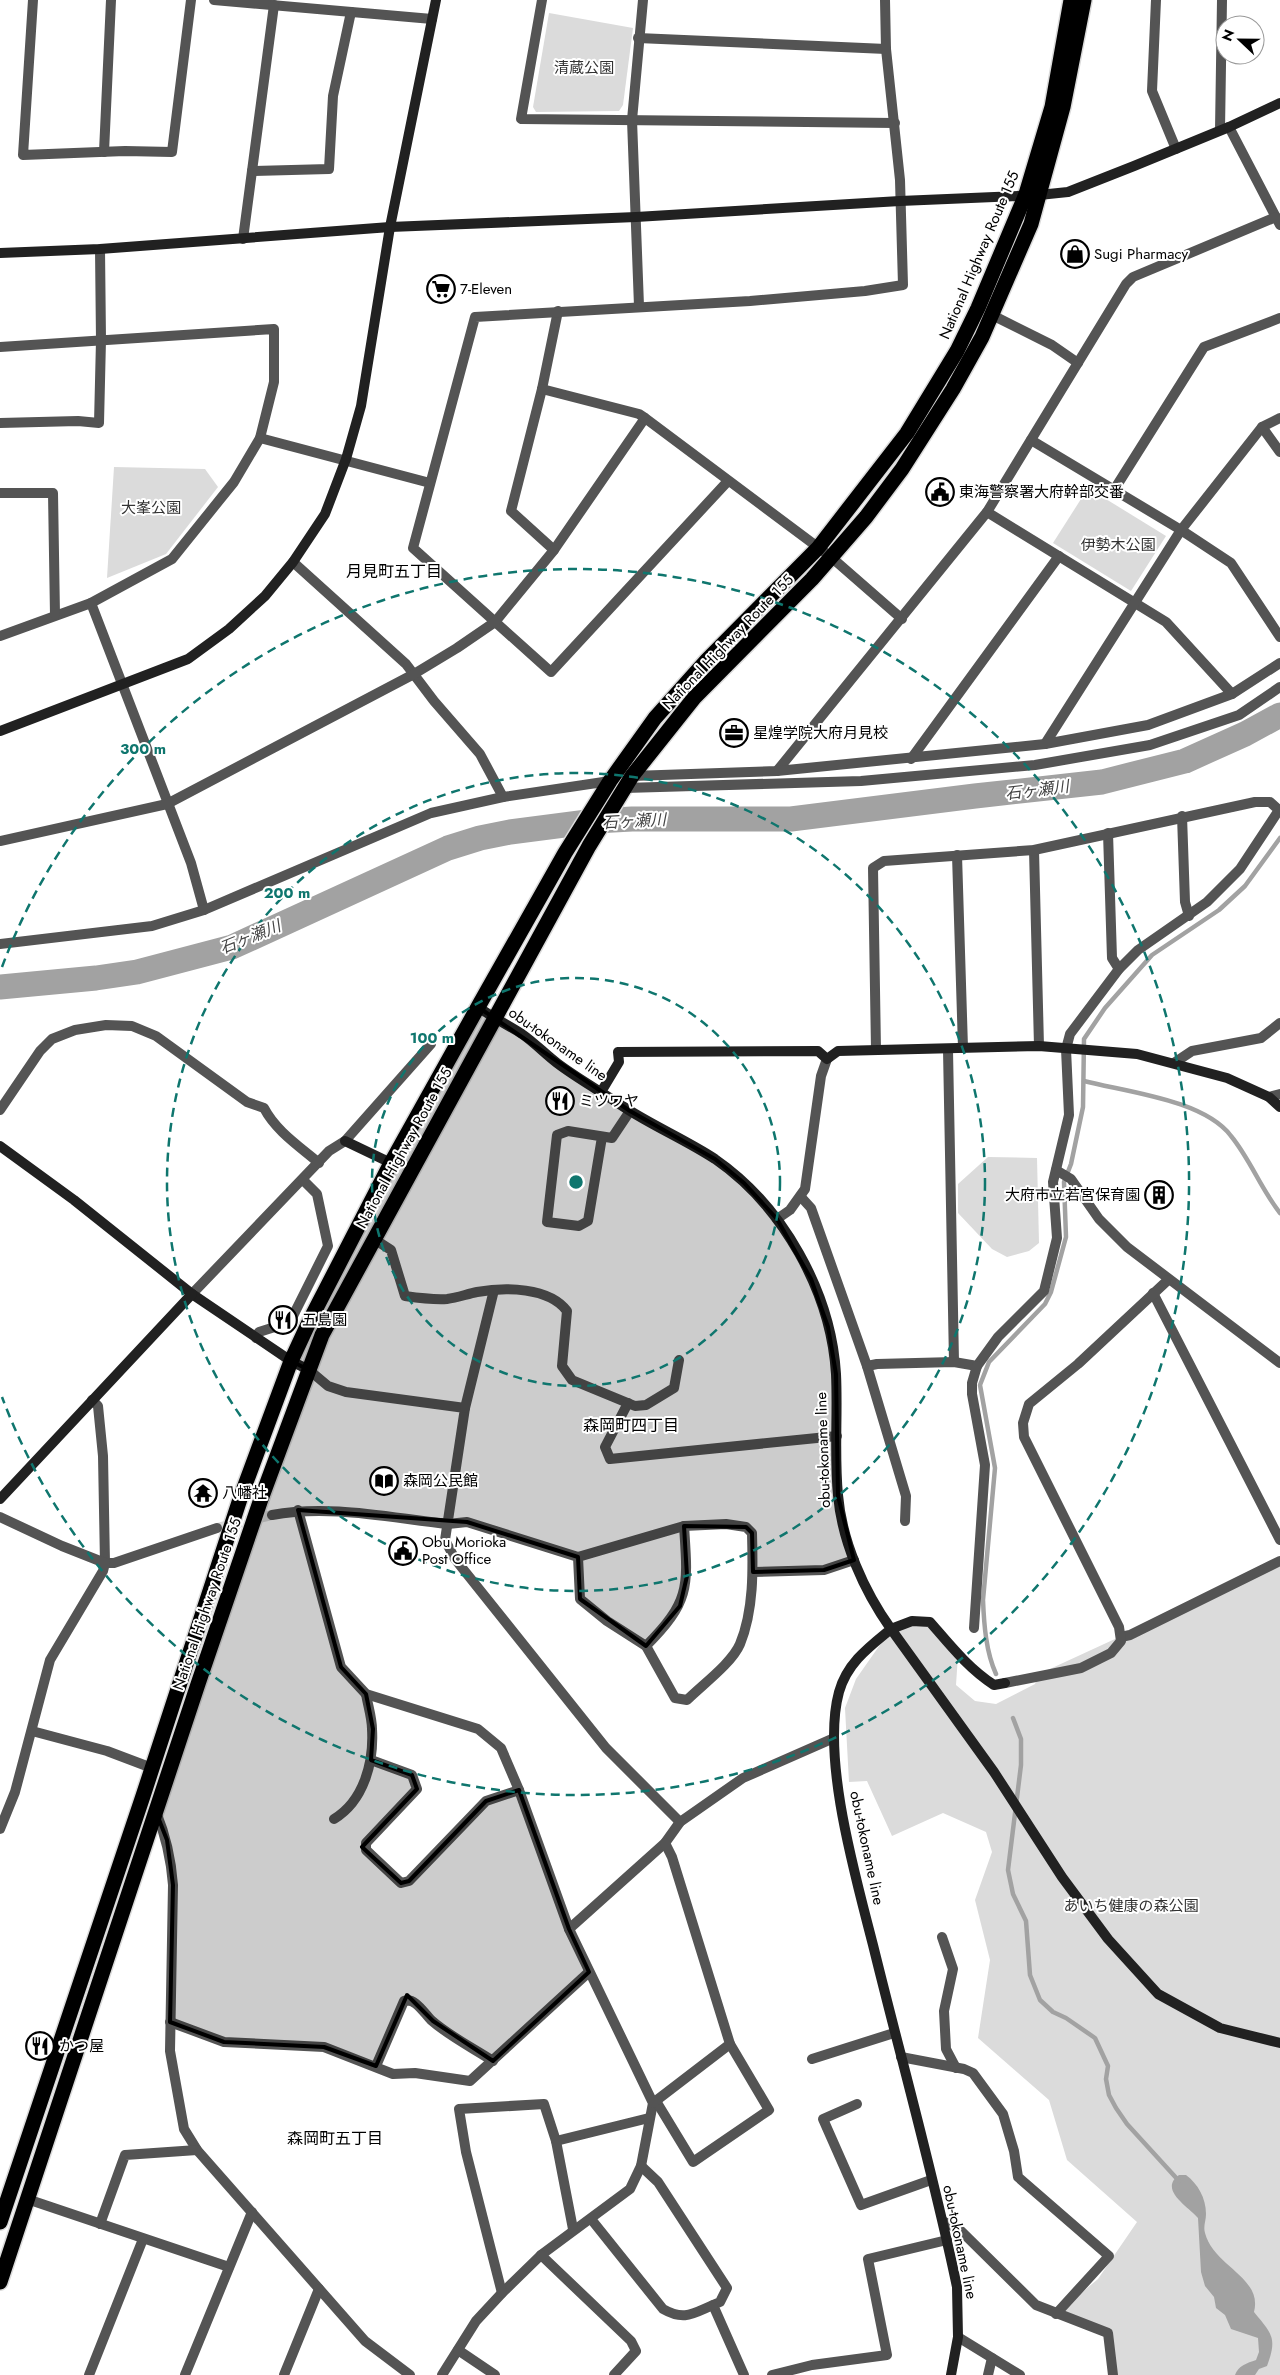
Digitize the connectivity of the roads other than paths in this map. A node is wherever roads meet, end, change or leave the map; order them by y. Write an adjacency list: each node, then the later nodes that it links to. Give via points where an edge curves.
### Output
1 (33, 0): 22 (street, via 23,155)
2 (111, 0): 22 (street)
3 (191, 0): 22 (street, via 172,152)
4 (214, 0): 12 (street)
5 (436, 0): 14 (street)
6 (542, 0): 18 (street, via 521,119)
7 (643, 0): 15 (street)
8 (885, 0): 16 (street)
9 (1073, 0): 24 (highway, National Highway Route 155, via 1064,107)
10 (1156, 0): 21 (street, via 1152,91)
11 (1222, 0): 20 (street)
12 (274, 4): 13 (street); 23 (street)
13 (351, 12): 14 (street); 23 (street, via 333,96 329,169)
14 (432, 19): 28 (street)
15 (638, 38): 16 (street); 18 (street)
16 (886, 49): 19 (street)
17 (1280, 103): 20 (street)
18 (632, 120): 19 (street); 26 (street)
19 (895, 123): 25 (street)
20 (1225, 128): 21 (street); 27 (street)
21 (1176, 149): 24 (street, via 1068,192)
22 (104, 152)
23 (252, 171): 29 (street)
24 (1032, 195): 25 (street); 34 (highway, National Highway Route 155, via 1032,224); 54 (highway, National Highway Route 155, via 957,351 907,434)
25 (900, 201): 26 (street); 32 (street, via 903,285 798,297)
26 (636, 217): 28 (street); 32 (street)
27 (1278, 221): 38 (street, via 1133,276)
28 (390, 227): 29 (street); 47 (street, via 361,406)
29 (243, 239): 30 (street)
30 (100, 249): 31 (street); 36 (street)
31 (0, 253)
32 (639, 306): 33 (street)
33 (558, 311): 39 (street); 49 (street, via 475,317)
34 (992, 315): 38 (street, via 1052,345); 57 (highway, National Highway Route 155, via 953,389 902,469)
35 (1280, 318): 50 (street, via 1204,347)
36 (101, 340): 37 (street); 42 (street, via 99,423); 44 (street, via 274,329 274,382)
37 (0, 347)
38 (1078, 363): 45 (street)
39 (542, 389): 40 (street); 55 (street, via 511,511)
40 (645, 418): 48 (street); 55 (street)
41 (1280, 418): 43 (street)
42 (0, 424)
43 (1262, 427): 46 (street); 53 (street)
44 (260, 438): 47 (street); 60 (street, via 234,482 172,559)
45 (1031, 440): 50 (street); 52 (street)
46 (1280, 452)
47 (346, 459): 49 (street); 58 (street, via 325,514)
48 (728, 481): 54 (street); 63 (street, via 551,672)
49 (430, 483): 63 (street, via 413,548)
50 (1114, 490): 53 (street)
51 (0, 493): 61 (street, via 53,493)
52 (988, 512): 56 (street); 62 (street)
53 (1181, 530): 59 (street); 65 (street, via 1231,562)
54 (818, 548): 57 (street); 75 (highway, National Highway Route 155, via 706,660 655,718)
55 (554, 550): 63 (street)
56 (1059, 556): 59 (street); 73 (street)
57 (830, 558): 62 (street); 76 (highway, National Highway Route 155, via 694,698)
58 (293, 562): 67 (street); 68 (street, via 265,596 229,629 188,659)
59 (1134, 602): 70 (street, via 1166,622); 72 (street)
60 (91, 603): 61 (street); 68 (street)
61 (55, 615): 64 (street)
62 (902, 619): 74 (street)
63 (495, 622): 67 (street)
64 (0, 636)
65 (1280, 637)
66 (1280, 663): 70 (street)
67 (414, 674): 77 (street, via 480,754); 78 (street)
68 (122, 683): 71 (street); 78 (street)
69 (1280, 687): 76 (street, via 1239,715 1150,745 1035,765 861,781)
70 (1232, 694): 72 (street, via 1148,725)
71 (0, 731)
72 (1045, 744): 73 (street)
73 (912, 759): 74 (street)
74 (777, 771): 76 (street)
75 (610, 781): 77 (street); 89 (highway, National Highway Route 155)
76 (625, 788): 90 (highway, National Highway Route 155, via 589,846)
77 (503, 797): 85 (street, via 431,813)
78 (167, 804): 82 (street); 85 (street, via 191,863)
79 (1280, 809): 80 (street, via 1270,802 1255,802); 86 (street, via 1240,869)
80 (1182, 816): 81 (street); 86 (street, via 1185,902)
81 (1108, 834): 83 (street); 88 (street, via 1112,958)
82 (0, 841)
83 (1034, 850): 84 (street); 93 (street)
84 (957, 855): 94 (street); 96 (street, via 884,861 873,868)
85 (204, 910): 87 (street, via 152,926)
86 (1189, 916): 88 (street, via 1155,936)
87 (0, 944)
88 (1119, 969): 95 (street, via 1070,1034)
89 (478, 1007): 90 (street, obu-tokoname line); 110 (highway, National Highway Route 155)
90 (495, 1018): 100 (street, obu-tokoname line); 115 (highway, National Highway Route 155)
91 (1280, 1022): 99 (street, via 1260,1038 1192,1051)
92 (431, 1044): 107 (street)
93 (1039, 1046): 94 (street); 95 (street)
94 (963, 1048): 97 (street)
95 (1070, 1049): 99 (street, via 1137,1054); 111 (street, via 1069,1116)
96 (876, 1050): 97 (street); 98 (street, via 838,1051)
97 (948, 1050): 123 (street)
98 (826, 1058): 100 (street, via 818,1051 618,1052 619,1062); 113 (street)
99 (1174, 1063): 102 (street, via 1227,1078)
100 (601, 1092): 105 (street, obu-tokoname line)
101 (1280, 1094): 102 (street)
102 (1269, 1097): 103 (street)
103 (1280, 1106)
104 (0, 1110): 109 (street, via 40,1051 52,1039 75,1030 106,1025 132,1026 156,1036 242,1099 264,1108 284,1133)
105 (630, 1111): 106 (street, via 612,1138); 114 (street, obu-tokoname line, via 715,1159 744,1183)
106 (602, 1137): 106 (street, via 568,1131 557,1135 547,1222 579,1226 588,1221)
107 (345, 1141): 109 (street, via 328,1151); 110 (street)
108 (0, 1146): 119 (street)
109 (319, 1163): 112 (street)
110 (391, 1163): 122 (highway, National Highway Route 155)
111 (1056, 1170): 116 (street, via 1071,1179 1108,1229); 126 (street, via 1053,1182 1057,1238 1044,1292 998,1337)
112 (303, 1180): 119 (street); 120 (street, via 317,1194 328,1246 293,1316 281,1325 259,1332)
113 (801, 1197): 114 (street); 125 (street, via 812,1208)
114 (777, 1219): 131 (street, obu-tokoname line, via 798,1252 821,1301 834,1354)
115 (374, 1239): 117 (street, via 391,1250 405,1296 449,1299); 127 (highway, National Highway Route 155, via 322,1335)
116 (1168, 1280): 118 (street); 124 (street)
117 (494, 1290): 129 (street, via 533,1292 560,1302 567,1311 562,1366 572,1380); 130 (street)
118 (1153, 1293): 140 (street); 148 (street, via 1078,1364 1029,1404 1023,1423 1024,1438 1120,1627)
119 (192, 1294): 120 (street); 128 (street)
120 (256, 1338): 122 (street)
121 (679, 1360): 129 (street, via 674,1388 646,1405)
122 (291, 1361): 127 (street); 154 (highway, National Highway Route 155, via 241,1496)
123 (954, 1362): 125 (street); 126 (street)
124 (1280, 1362)
125 (867, 1366): 136 (street, via 906,1496)
126 (977, 1366): 146 (street, via 972,1394 985,1465)
127 (309, 1370): 130 (street, via 328,1386 346,1392); 156 (highway, National Highway Route 155, via 260,1502)
128 (92, 1400): 132 (street); 144 (street, via 98,1406 103,1456)
129 (628, 1403): 131 (street, via 605,1447 610,1459)
130 (465, 1408): 137 (street)
131 (837, 1436): 142 (street, obu-tokoname line, via 838,1496)
132 (0, 1499)
133 (298, 1510): 134 (street); 137 (street); 150 (street, via 341,1667)
134 (272, 1514)
135 (0, 1517): 144 (street)
136 (905, 1521)
137 (448, 1524): 141 (street, via 467,1522); 158 (street, via 445,1540 455,1559 606,1748)
138 (684, 1526): 141 (street); 145 (street, via 726,1524 746,1527 752,1533); 149 (street, via 687,1576 680,1606)
139 (217, 1528): 144 (street, via 114,1564)
140 (1280, 1540)
141 (578, 1557): 149 (street, via 580,1599)
142 (854, 1560): 145 (street, via 824,1570); 147 (street, obu-tokoname line)
143 (1280, 1561): 148 (street)
144 (105, 1562): 151 (street, via 103,1571 50,1660)
145 (753, 1572): 149 (street, via 748,1613 739,1645 687,1700 674,1698)
146 (974, 1628)
147 (891, 1629): 148 (street, via 912,1621 930,1622 958,1655 994,1685 1081,1668 1111,1653); 152 (street, obu-tokoname line, via 849,1669 839,1692); 166 (street, via 1008,1794 1057,1870 1108,1939 1158,1994 1220,2028)
148 (1121, 1637)
149 (646, 1646)
150 (366, 1694): 153 (street, via 372,1729); 155 (street, via 478,1729 501,1748)
151 (32, 1731): 154 (street, via 107,1750); 159 (street, via 16,1792)
152 (834, 1738): 158 (street, via 743,1778); 165 (street, obu-tokoname line, via 842,1809)
153 (371, 1760): 155 (street, via 412,1775 417,1790 366,1843 366,1850 401,1883 409,1881 486,1801); 157 (street, via 357,1799 345,1813)
154 (152, 1768): 183 (highway, National Highway Route 155)
155 (519, 1790): 161 (street)
156 (156, 1812): 164 (street, via 167,1840 172,1885); 180 (highway, National Highway Route 155)
157 (334, 1819)
158 (680, 1822): 160 (street)
159 (0, 1829)
160 (665, 1843): 161 (street); 167 (street)
161 (569, 1929): 163 (street)
162 (942, 1937): 172 (street, via 953,1968 944,2011 946,2049)
163 (589, 1972): 170 (street); 173 (street)
164 (170, 2022): 171 (street, via 224,2042 324,2047); 177 (street, via 170,2051 184,2130)
165 (894, 2033): 168 (street, obu-tokoname line); 169 (street)
166 (1280, 2043)
167 (730, 2044): 173 (street); 173 (street, via 769,2110 693,2162)
168 (901, 2057): 172 (street); 179 (street, obu-tokoname line)
169 (812, 2059)
170 (493, 2061): 171 (street, via 470,2081 415,2073 393,2074); 171 (street, via 408,2000 404,2001)
171 (376, 2066)
172 (956, 2068): 195 (street, via 974,2073 1003,2114 1018,2176 1109,2256)
173 (654, 2102): 175 (street)
174 (857, 2104): 179 (street, via 823,2119 861,2205)
175 (649, 2118): 176 (street); 178 (street)
176 (556, 2141): 186 (street); 193 (street, via 544,2104 459,2109 466,2152)
177 (197, 2150): 181 (street); 185 (street, via 124,2155)
178 (641, 2166): 182 (street, via 630,2189); 194 (street, via 658,2182 727,2288 720,2302)
179 (931, 2180): 184 (street, obu-tokoname line)
180 (26, 2199): 185 (street); 191 (highway, National Highway Route 155)
181 (252, 2212): 190 (street); 192 (street)
182 (591, 2219): 186 (street); 194 (street, via 663,2309 684,2317)
183 (0, 2222)
184 (943, 2222): 188 (street, obu-tokoname line); 195 (street, via 961,2231 1036,2305)
185 (100, 2224): 187 (street)
186 (573, 2229): 189 (street)
187 (143, 2239): 190 (street); 199 (street)
188 (947, 2240): 196 (street, obu-tokoname line, via 957,2287); 207 (street, via 868,2259 887,2355 812,2365)
189 (541, 2255): 193 (street); 205 (street, via 631,2341 636,2351)
190 (229, 2267): 200 (street)
191 (0, 2282)
192 (319, 2289): 201 (street); 202 (street, via 365,2342)
193 (502, 2292): 197 (street, via 476,2321)
194 (713, 2305): 206 (street)
195 (1056, 2314): 211 (street, via 1108,2333)
196 (958, 2337): 198 (street); 208 (street, obu-tokoname line)
197 (458, 2350): 203 (street); 204 (street)
198 (992, 2358): 209 (street); 210 (street)
199 (89, 2375)
200 (186, 2375)
201 (284, 2375)
202 (410, 2375)
203 (442, 2375)
204 (496, 2375)
205 (614, 2375)
206 (744, 2375)
207 (772, 2375)
208 (951, 2375)
209 (988, 2375)
210 (1020, 2375)
211 (1113, 2375)

